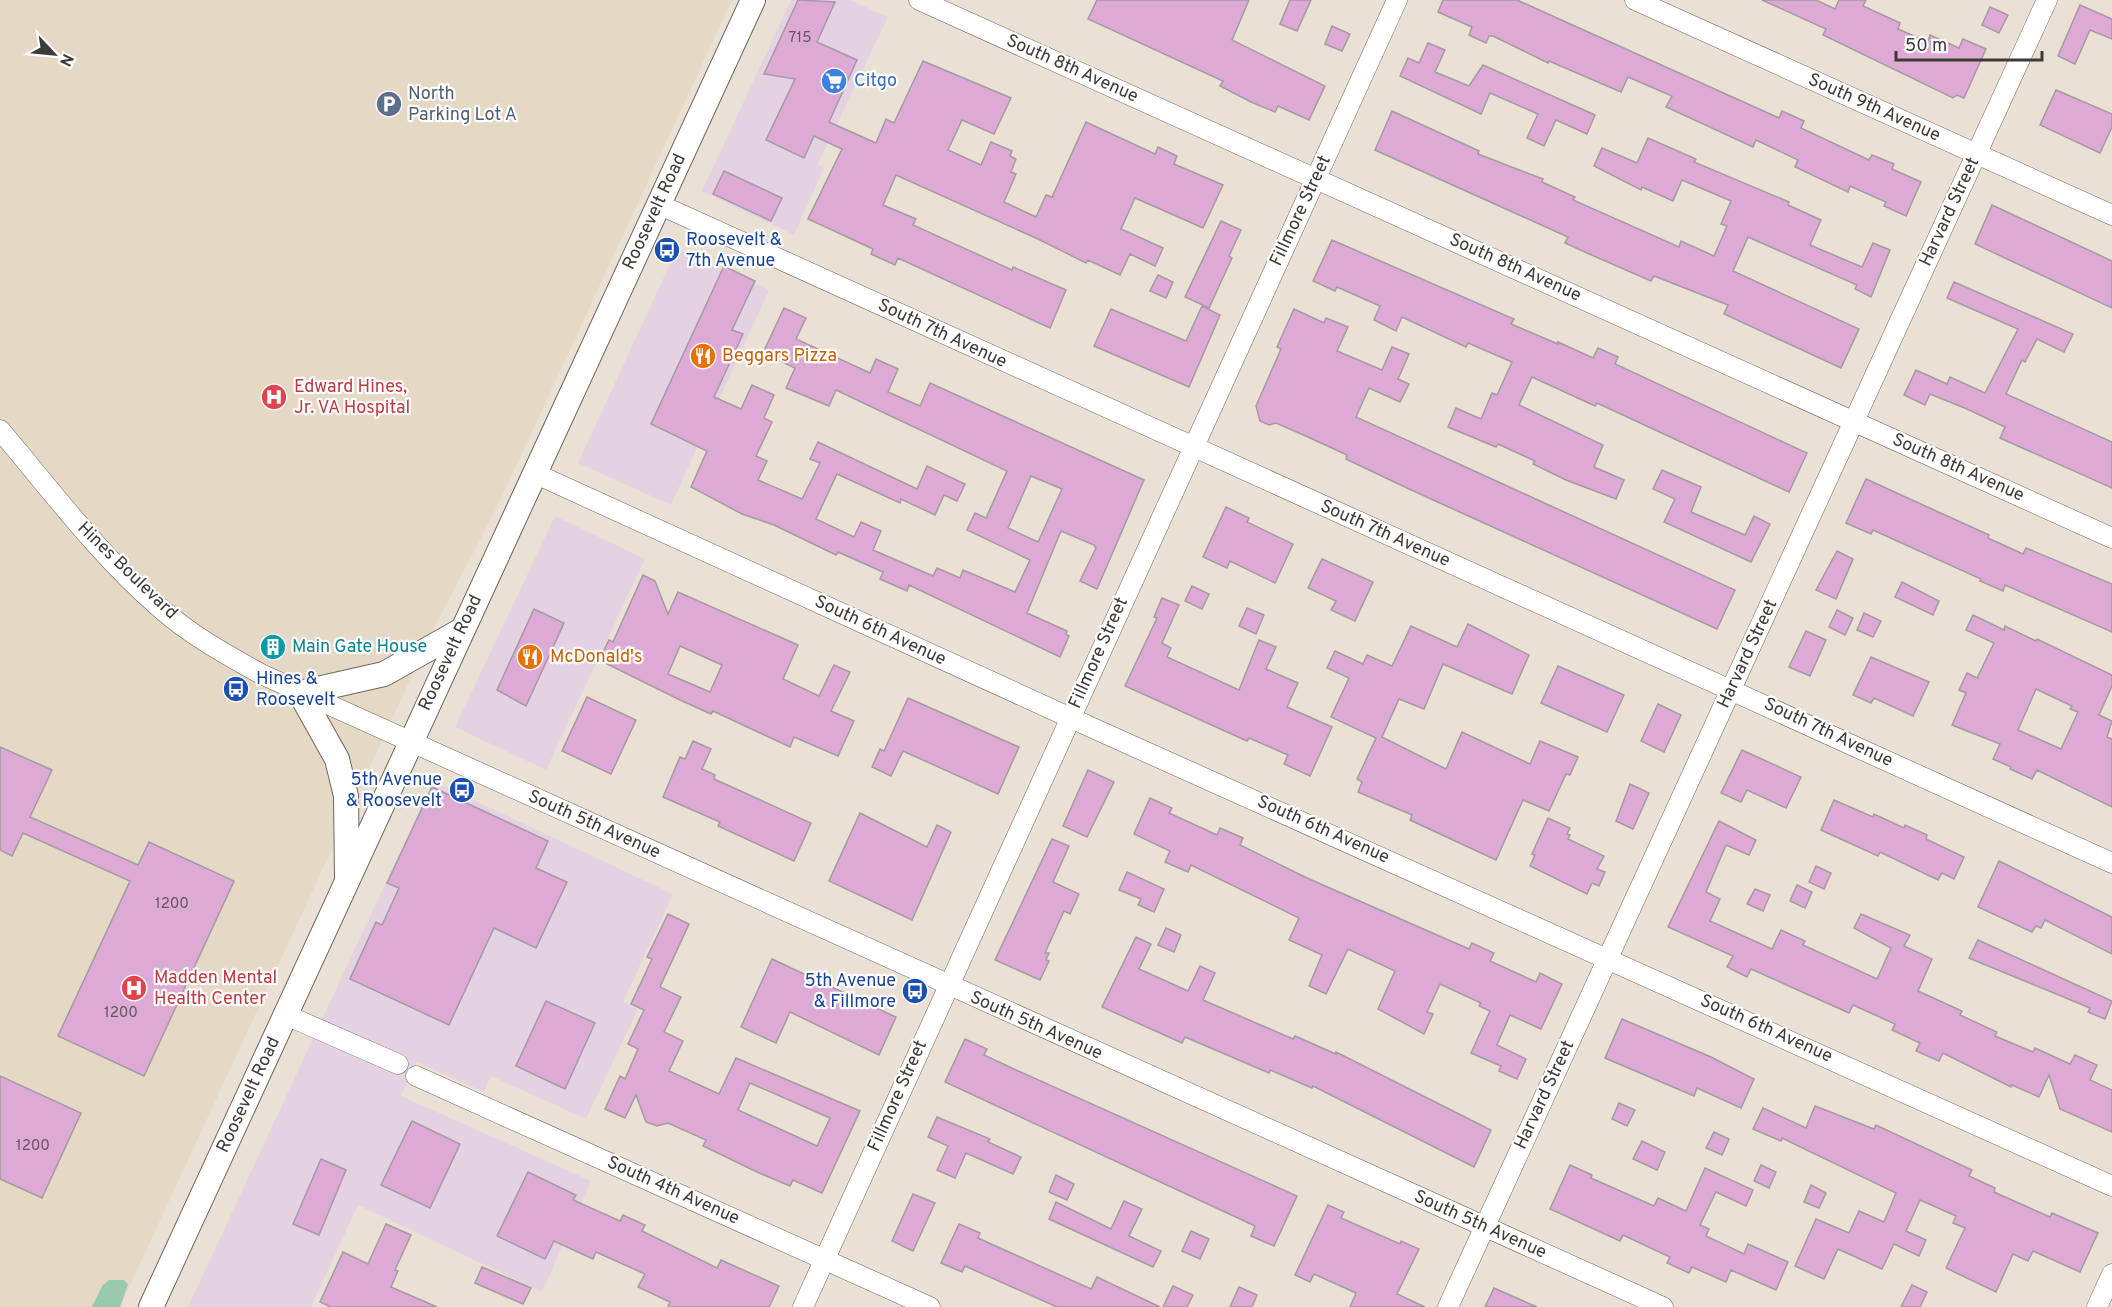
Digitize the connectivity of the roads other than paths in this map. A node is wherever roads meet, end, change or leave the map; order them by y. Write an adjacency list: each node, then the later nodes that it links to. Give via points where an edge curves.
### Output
1 (753, 0): 8 (main road, Roosevelt Road)
2 (919, 0): 7 (street, South 8th Avenue)
3 (1397, 0): 7 (street, Fillmore Street)
4 (1635, 0): 6 (street, South 9th Avenue)
5 (2047, 0): 6 (street, Harvard Street)
6 (1977, 154): 9 (street, South 9th Avenue); 10 (street, Harvard Street)
7 (1316, 178): 10 (street, South 8th Avenue); 12 (street, Fillmore Street)
8 (658, 204): 12 (street, South 7th Avenue); 13 (main road, Roosevelt Road)
9 (2112, 215)
10 (1854, 422): 14 (street, South 8th Avenue); 16 (street, Harvard Street)
11 (0, 430): 17 (street, Hines Boulevard, via 77,522 159,607 215,648)
12 (1192, 448): 16 (street, South 7th Avenue); 18 (street, Fillmore Street)
13 (534, 473): 15 (main road, Roosevelt Road); 18 (street, South 6th Avenue)
14 (2112, 538)
15 (462, 630): 17 (main road, via 384,674); 19 (main road, Roosevelt Road)
16 (1732, 689): 20 (street, South 7th Avenue); 22 (street, Harvard Street)
17 (300, 693): 19 (street, Hines Boulevard); 21 (main road, via 337,759 346,796)
18 (1070, 717): 22 (street, South 6th Avenue); 23 (street, Fillmore Street)
19 (410, 743): 21 (main road, Roosevelt Road); 23 (street, South 5th Avenue)
20 (2112, 863)
21 (347, 883): 24 (main road, Roosevelt Road)
22 (1608, 958): 27 (street, South 6th Avenue); 28 (street, Harvard Street)
23 (948, 986): 28 (street, South 5th Avenue); 29 (street, Fillmore Street)
24 (286, 1015): 25 (street); 31 (main road, Roosevelt Road)
25 (398, 1064)
26 (416, 1076): 29 (street, South 4th Avenue)
27 (2112, 1185)
28 (1485, 1227): 34 (street, Harvard Street); 35 (street, South 5th Avenue)
29 (825, 1260): 32 (street, Fillmore Street); 33 (street, South 4th Avenue)
30 (2112, 1274): 36 (street)
31 (152, 1307)
32 (803, 1307)
33 (930, 1307)
34 (1448, 1307)
35 (1663, 1307)
36 (2097, 1307)

